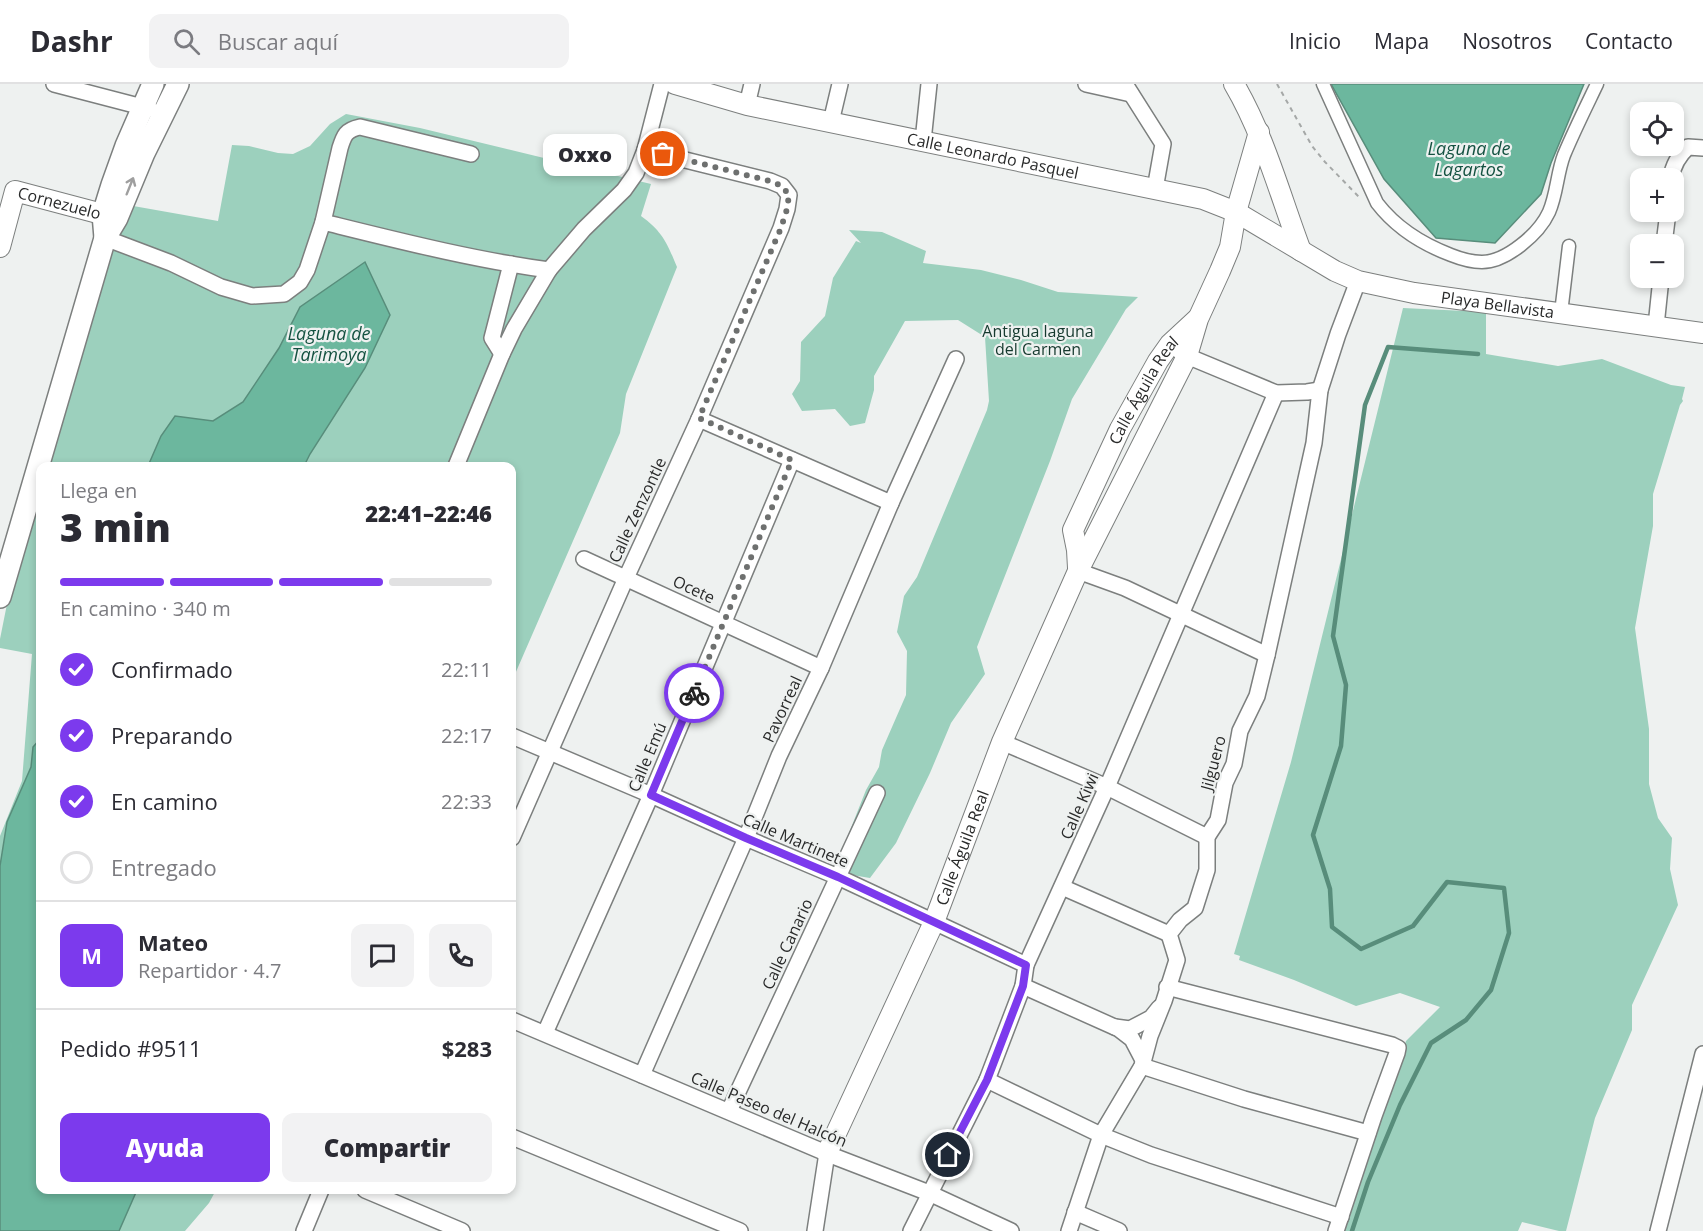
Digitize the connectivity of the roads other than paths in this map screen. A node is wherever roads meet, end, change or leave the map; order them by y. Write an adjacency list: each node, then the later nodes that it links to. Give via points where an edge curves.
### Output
1 (54, 84): 15 (street)
2 (153, 84): 15 (main road)
3 (178, 84): 16 (main road)
4 (662, 84): 21 (street)
5 (675, 84): 14 (street, Calle Leonardo Pasquel)
6 (752, 84): 14 (street)
7 (840, 84): 17 (street)
8 (930, 84): 19 (street)
9 (1086, 84): 13 (street)
10 (1234, 84): 18 (street)
11 (1323, 84): 12 (street, via 1377,204 1388,217 1436,249 1464,260 1484,262 1506,255 1520,245 1548,213 1563,157)
12 (1597, 84)
13 (1128, 89): 25 (street, via 1163,144)
14 (747, 105): 17 (street, Calle Leonardo Pasquel)
15 (143, 106): 16 (street); 27 (main road, via 119,165)
16 (163, 114): 27 (main road, one-way to 16)
17 (831, 122): 19 (street, Calle Leonardo Pasquel)
18 (1258, 132): 26 (street, Calle Águila Real); 32 (street)
19 (923, 141): 25 (street, Calle Leonardo Pasquel)
20 (1703, 148): 23 (street, via 1688,147)
21 (645, 150): 34 (street, via 624,190); 47 (street, Calle Zenzontle, via 770,181 782,186 789,195 781,228)
22 (471, 154): 28 (street, via 360,127 351,129 342,142)
23 (1673, 168)
24 (8, 189): 27 (street, Cornezuelo); 31 (street)
25 (1155, 189): 26 (street, Calle Leonardo Pasquel, via 1203,199)
26 (1236, 212): 32 (street, Calle Leonardo Pasquel); 38 (street, Calle Águila Real, via 1230,246)
27 (110, 216): 29 (main road)
28 (323, 222): 29 (street, via 307,270 300,282 284,294 252,296 221,287); 33 (street)
29 (105, 238): 49 (main road)
30 (1569, 246): 37 (street)
31 (0, 247)
32 (1301, 251): 35 (street, Playa Bellavista)
33 (511, 264): 34 (street); 42 (street, via 492,338)
34 (549, 270): 42 (street)
35 (1358, 281): 37 (street, Playa Bellavista, via 1413,293); 45 (street, Jilguero)
36 (1660, 288): 39 (street)
37 (1561, 313): 39 (street, Playa Bellavista)
38 (1198, 319): 41 (street, Calle Águila Real); 43 (street, Calle Águila Real)
39 (1656, 326): 40 (street, Playa Bellavista)
40 (1703, 333)
41 (1170, 344): 43 (street); 54 (street, Calle Águila Real, via 1120,429 1073,530)
42 (502, 354): 50 (street)
43 (1187, 356): 46 (street); 54 (street, Calle Águila Real)
44 (956, 358): 52 (street, Pavorreal)
45 (1320, 390): 46 (street); 59 (street, Jilguero, via 1314,443)
46 (1276, 393): 57 (street, Calle Kiwi)
47 (699, 418): 48 (street); 55 (street, Calle Zenzontle)
48 (792, 460): 52 (street); 58 (street, Calle Emú)
49 (39, 462)
50 (458, 462)
51 (36, 474): 56 (main road)
52 (891, 503): 60 (street, Pavorreal)
53 (584, 559): 55 (street, Ocete)
54 (1078, 571): 57 (street); 62 (street, Calle Águila Real)
55 (626, 578): 58 (street, Ocete); 63 (street, Calle Zenzontle)
56 (0, 597)
57 (1181, 614): 59 (street); 64 (street, Calle Kiwi)
58 (724, 623): 60 (street, Ocete); 66 (street, Calle Emú)
59 (1267, 655): 68 (street, Jilguero, via 1257,696 1240,731 1218,820)
60 (821, 668): 69 (street, Pavorreal)
61 (516, 738): 63 (street, Calle Martinete)
62 (1002, 742): 64 (street); 72 (street, Calle Águila Real)
63 (550, 752): 66 (street, Calle Martinete); 67 (street, Calle Zenzontle)
64 (1107, 787): 68 (street); 71 (street, Calle Kiwi)
65 (877, 793): 70 (street, Calle Canario)
66 (651, 795): 69 (street, Calle Martinete); 79 (street, Calle Emú)
67 (516, 829)
68 (1207, 837): 73 (street, Jilguero, via 1207,870 1195,908)
69 (746, 838): 70 (street, Calle Martinete); 82 (street, Pavorreal)
70 (838, 877): 72 (street, Calle Martinete); 84 (street, Calle Canario)
71 (1062, 887): 73 (street); 74 (street, Calle Kiwi)
72 (934, 922): 74 (street, Calle Martinete); 88 (street, Calle Águila Real)
73 (1169, 934): 76 (street, via 1177,960)
74 (1026, 965): 75 (street, Calle Kiwi)
75 (1023, 986): 78 (street); 83 (street, Calle Kiwi)
76 (1166, 994): 78 (street, via 1151,1018 1130,1029); 81 (street); 85 (street, via 1398,1048)
77 (516, 1022): 79 (street, Calle Paseo del Halcón)
78 (1113, 1027): 81 (street, via 1132,1039)
79 (545, 1033): 82 (street, Calle Paseo del Halcón)
80 (1703, 1054): 102 (street)
81 (1143, 1063): 85 (street, via 1244,1099); 86 (street)
82 (642, 1075): 84 (street, Calle Paseo del Halcón)
83 (987, 1080): 86 (street); 89 (street, Calle Kiwi)
84 (729, 1111): 88 (street, Calle Paseo del Halcón)
85 (1368, 1133): 93 (street)
86 (1101, 1135): 92 (street); 93 (street)
87 (516, 1139): 96 (street)
88 (827, 1153): 89 (street, Calle Paseo del Halcón); 97 (street)
89 (929, 1193): 98 (street, Calle Kiwi); 99 (street, Calle Paseo del Halcón)
90 (319, 1194): 94 (street)
91 (374, 1194): 95 (street)
92 (1075, 1212): 100 (street); 101 (street)
93 (1338, 1224)
94 (304, 1231)
95 (462, 1231)
96 (740, 1231)
97 (815, 1231)
98 (911, 1231)
99 (1011, 1231)
100 (1069, 1231)
101 (1119, 1231)
102 (1658, 1231)

